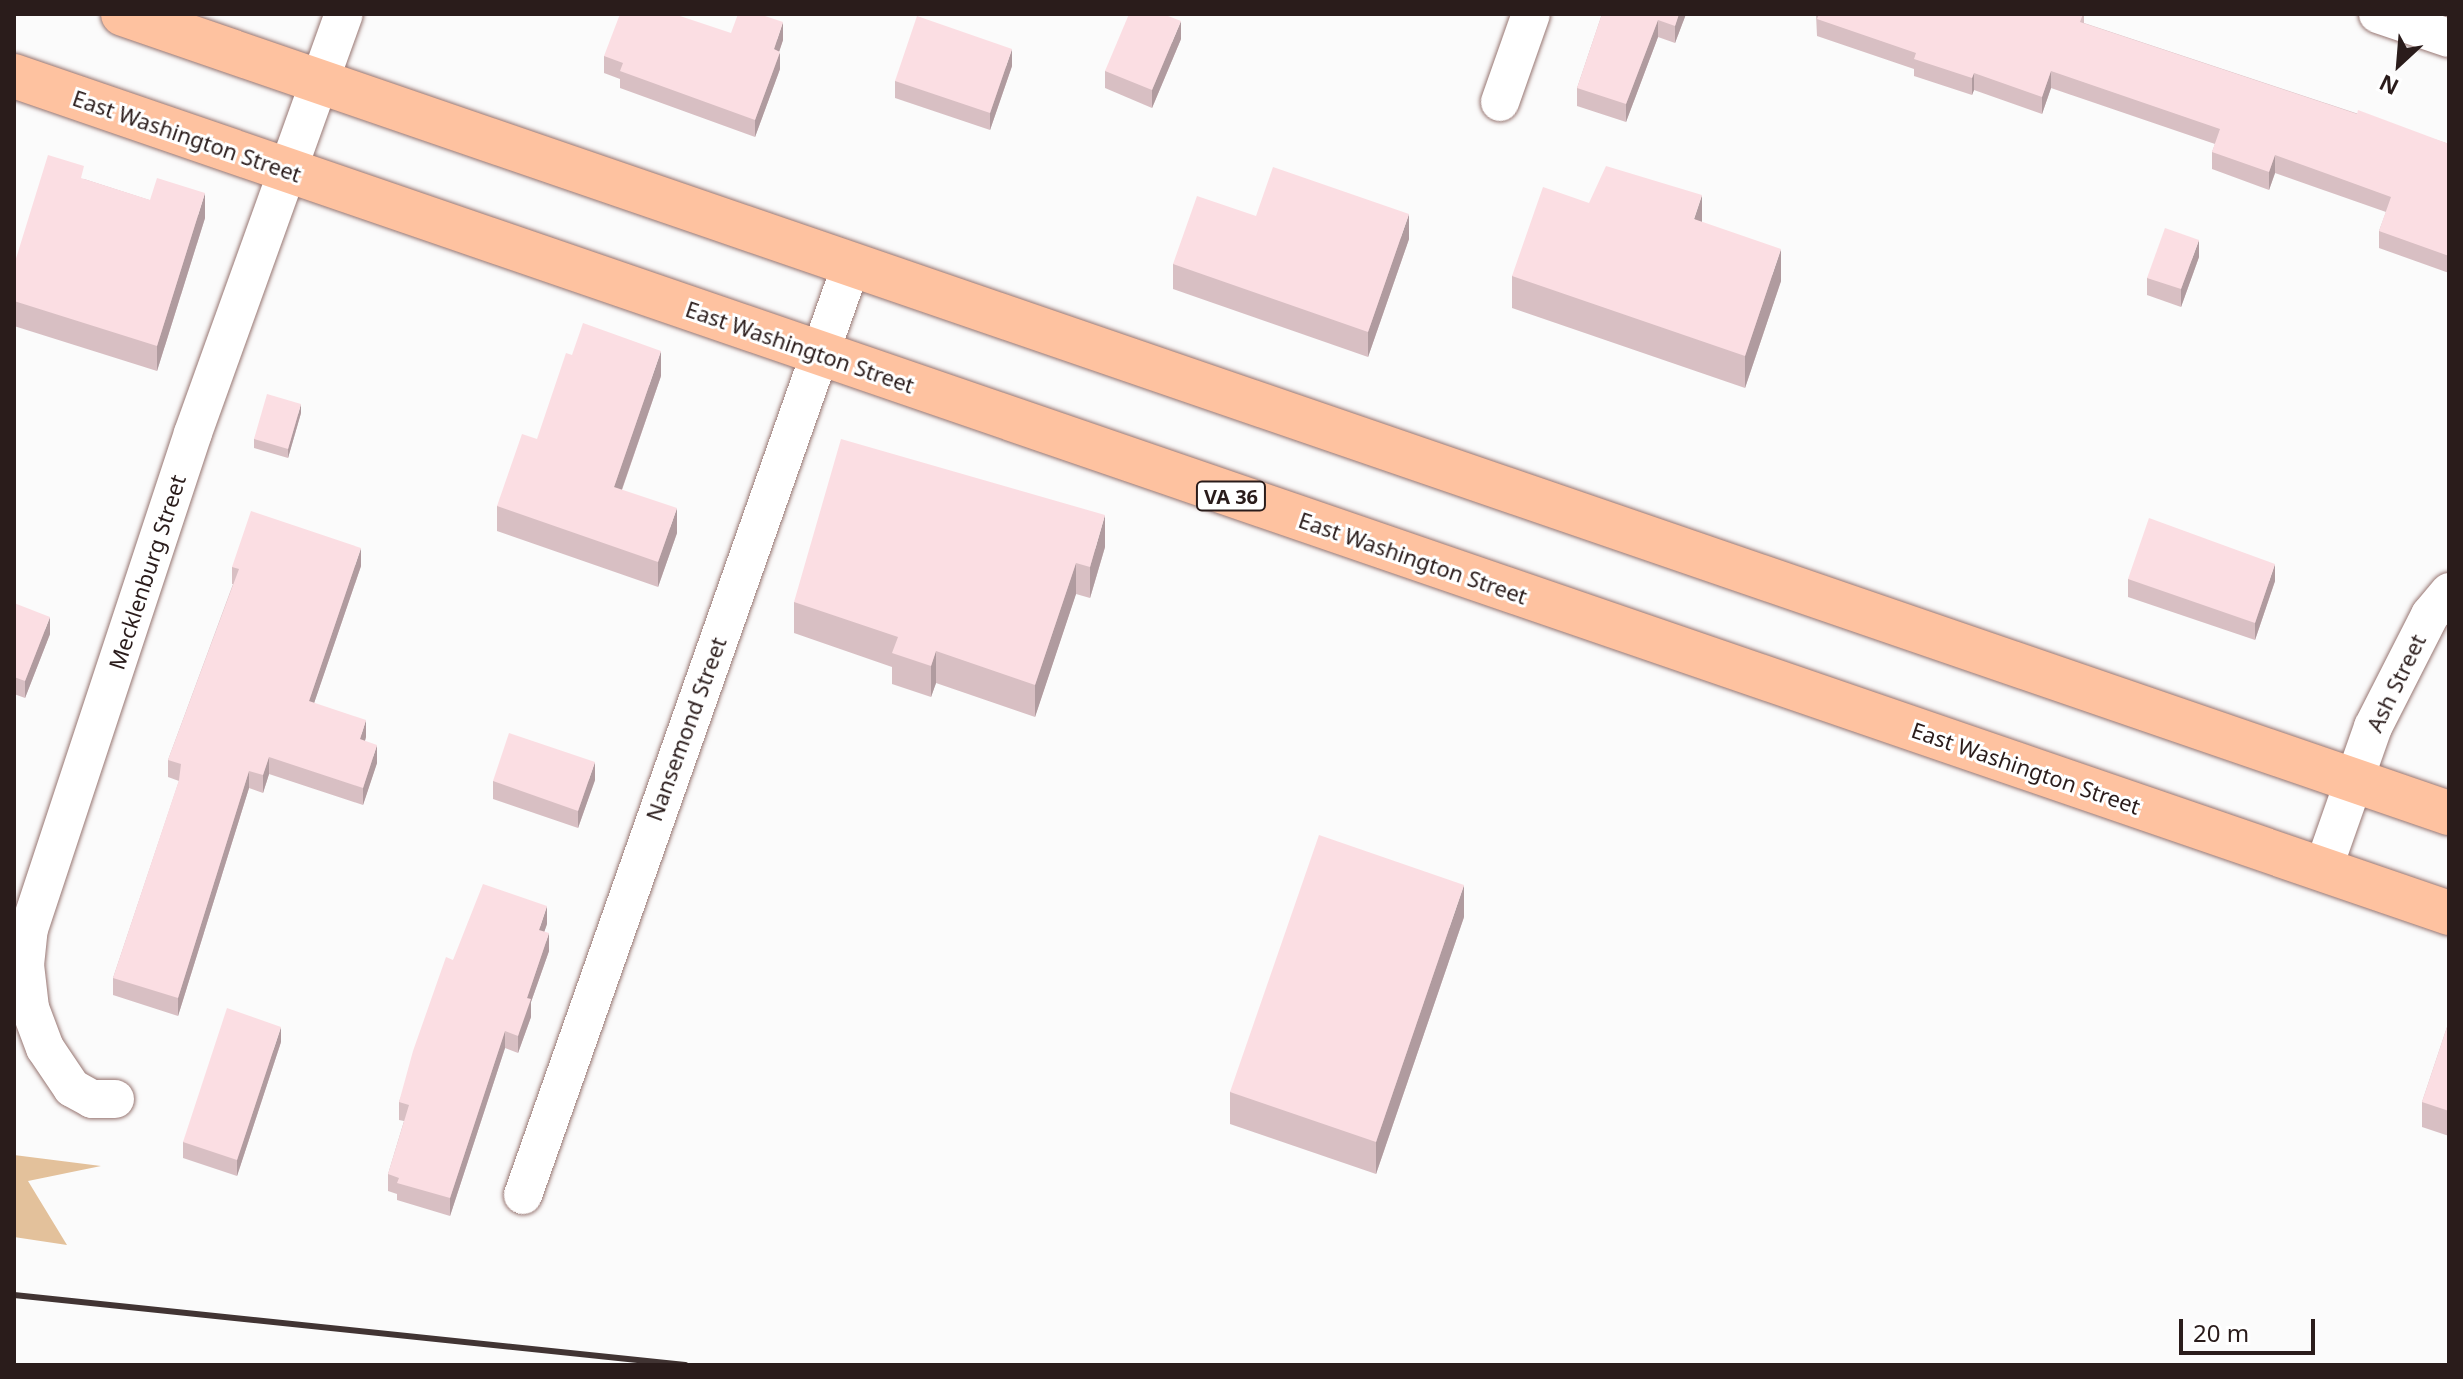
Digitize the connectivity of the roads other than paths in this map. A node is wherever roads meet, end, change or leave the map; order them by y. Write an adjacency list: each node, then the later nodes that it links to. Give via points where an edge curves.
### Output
1 (123, 14): 7 (highway)
2 (344, 14): 7 (street, Mecklenburg Street)
3 (1531, 14): 8 (street)
4 (2378, 14): 5 (street)
5 (2449, 38)
6 (14, 76): 9 (highway, East Washington Street / VA 36)
7 (320, 81): 9 (street, Mecklenburg Street); 10 (highway)
8 (1500, 102)
9 (288, 171): 11 (highway, East Washington Street / VA 36); 17 (street, Mecklenburg Street, via 193,433 29,929 25,965 30,1008 45,1048 72,1088 92,1099)
10 (852, 263): 11 (street, Nansemond Street); 13 (highway)
11 (820, 354): 15 (highway, East Washington Street / VA 36); 18 (street, Nansemond Street)
12 (2449, 592): 13 (street, Ash Street, via 2395,678)
13 (2355, 780): 14 (highway); 15 (street, Ash Street)
14 (2449, 813)
15 (2323, 869): 16 (highway, East Washington Street / VA 36)
16 (2449, 913)
17 (115, 1099)
18 (523, 1195)

